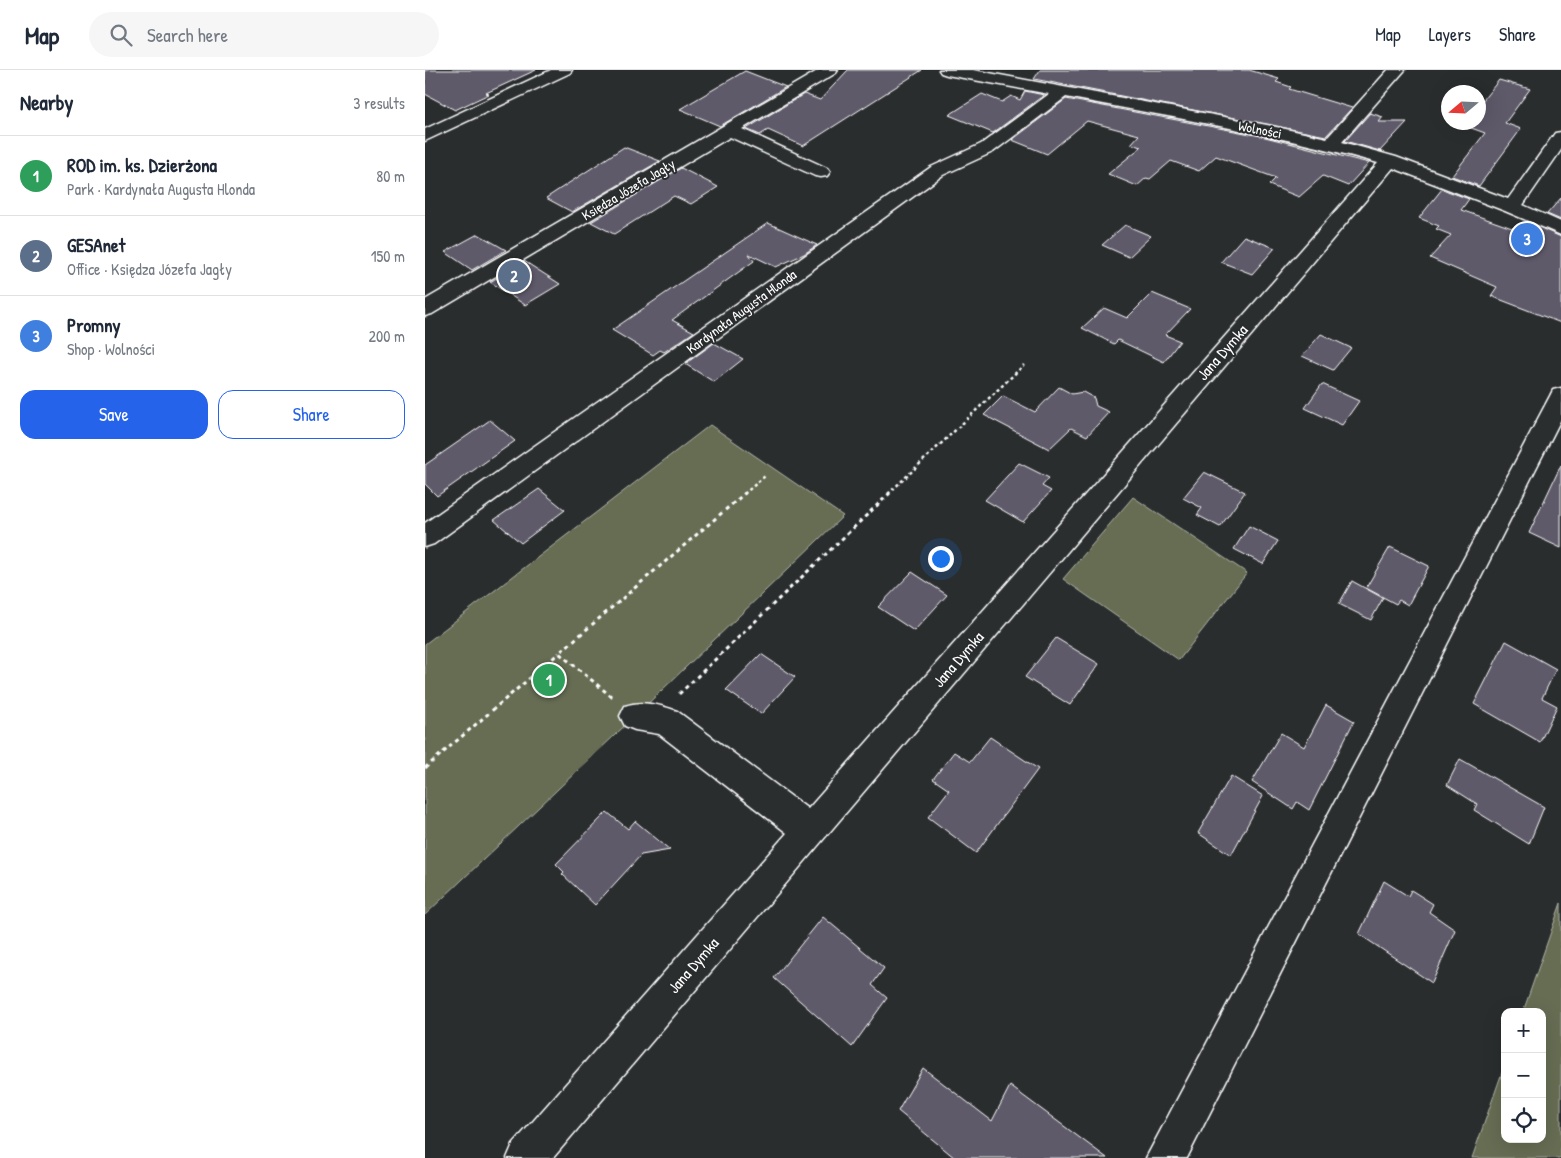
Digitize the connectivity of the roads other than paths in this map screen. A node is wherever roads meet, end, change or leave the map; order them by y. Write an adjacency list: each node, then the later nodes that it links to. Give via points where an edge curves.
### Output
1 (564, 70): 7 (street)
2 (830, 70): 6 (street, Księdza Józefa Jagły)
3 (947, 70): 5 (street, Wolności)
4 (1397, 70): 9 (street)
5 (1061, 93): 9 (street, Wolności); 16 (street, Kardynała Augusta Hlonda, via 987,148 937,171)
6 (729, 130): 11 (street); 14 (street, Księdza Józefa Jagły)
7 (425, 136)
8 (1561, 137): 12 (street)
9 (1331, 144): 10 (street, Wolności)
10 (1390, 161): 12 (street, Wolności); 18 (street, Jana Dymka)
11 (821, 172)
12 (1512, 207): 13 (street, Wolności)
13 (1561, 229)
14 (425, 309)
15 (1561, 396): 20 (street)
16 (425, 537)
17 (635, 716): 18 (street, via 666,721)
18 (809, 830): 19 (street, Jana Dymka)
19 (527, 1158)
20 (1165, 1158)

